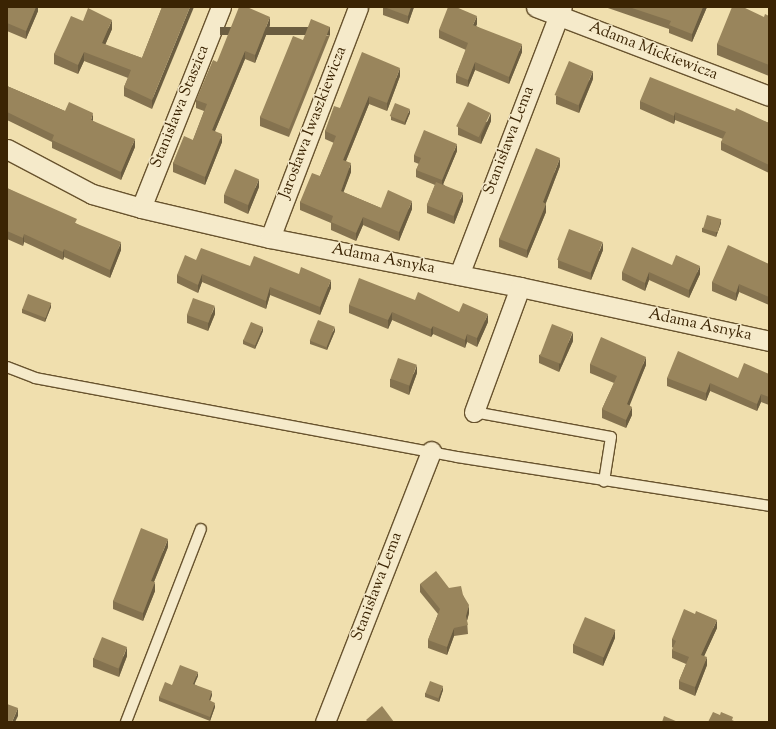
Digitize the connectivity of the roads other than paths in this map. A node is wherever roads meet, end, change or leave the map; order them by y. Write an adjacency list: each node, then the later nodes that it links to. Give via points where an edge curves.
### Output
1 (221, 7): 7 (street, Stanisława Staszica)
2 (358, 7): 8 (street, Jarosława Iwaszkiewicza)
3 (536, 7): 4 (street, Adama Mickiewicza)
4 (560, 11): 5 (street, Adama Mickiewicza); 9 (street, Stanisława Lema)
5 (769, 96)
6 (7, 149): 7 (street, Adama Asnyka, via 92,194)
7 (141, 208): 8 (street, Adama Asnyka)
8 (270, 238): 9 (street, Adama Asnyka)
9 (459, 276): 10 (street, Adama Asnyka)
10 (520, 287): 11 (street, Adama Asnyka); 13 (street)
11 (769, 341)
12 (7, 367): 14 (lane, via 34,378)
13 (474, 412): 15 (lane, via 611,437)
14 (431, 451): 15 (lane); 19 (street, Stanisława Lema)
15 (604, 481): 16 (lane)
16 (769, 506)
17 (201, 529): 18 (lane)
18 (126, 722)
19 (325, 722)

